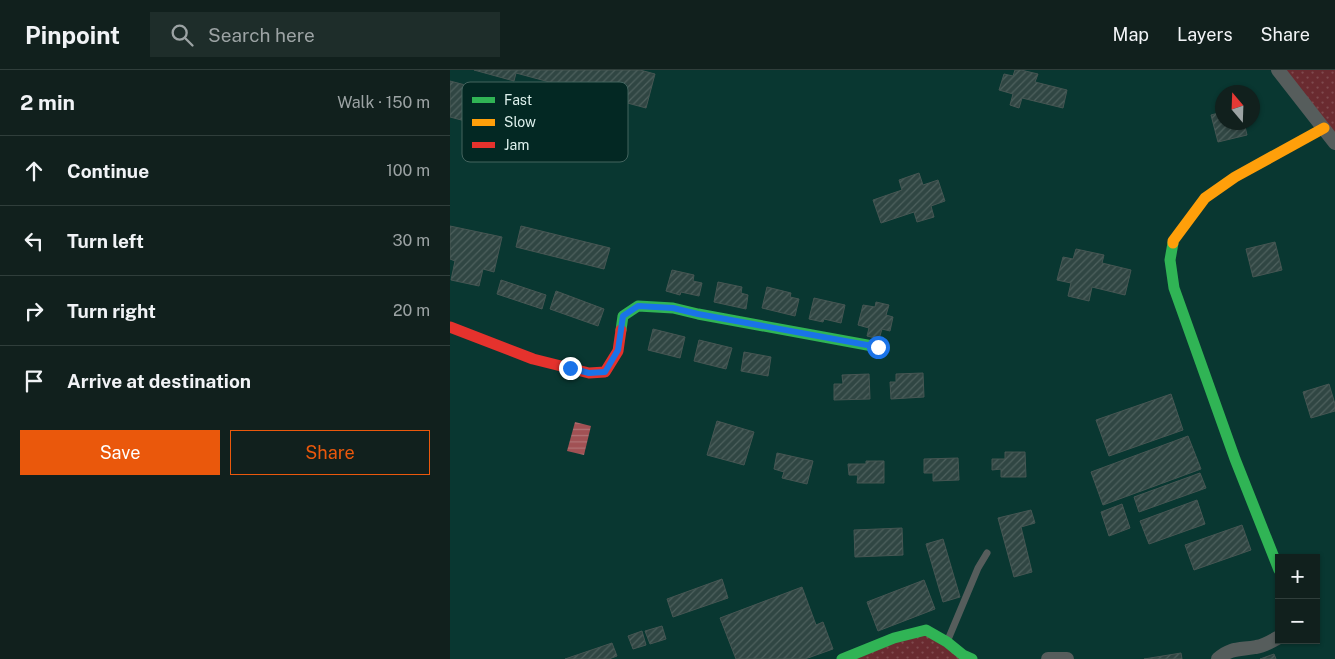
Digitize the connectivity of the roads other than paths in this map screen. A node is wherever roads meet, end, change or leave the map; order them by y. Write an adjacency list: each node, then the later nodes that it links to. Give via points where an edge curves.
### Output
1 (1278, 70): 2 (street)
2 (1324, 128): 3 (street); 7 (street, via 1235,177 1205,198 1173,241 1170,260 1174,288 1234,459)
3 (1335, 143)
4 (450, 327): 5 (street, via 533,359 589,373 605,372 618,350 623,316 638,306 673,308)
5 (878, 347)
6 (987, 553): 9 (lane)
7 (1275, 560)
8 (1275, 639): 14 (street, via 1258,647 1224,653)
9 (947, 642): 10 (street, via 926,630 894,638); 11 (street)
10 (842, 659)
11 (972, 659)
12 (1048, 659): 13 (street)
13 (1067, 659)
14 (1218, 659)

